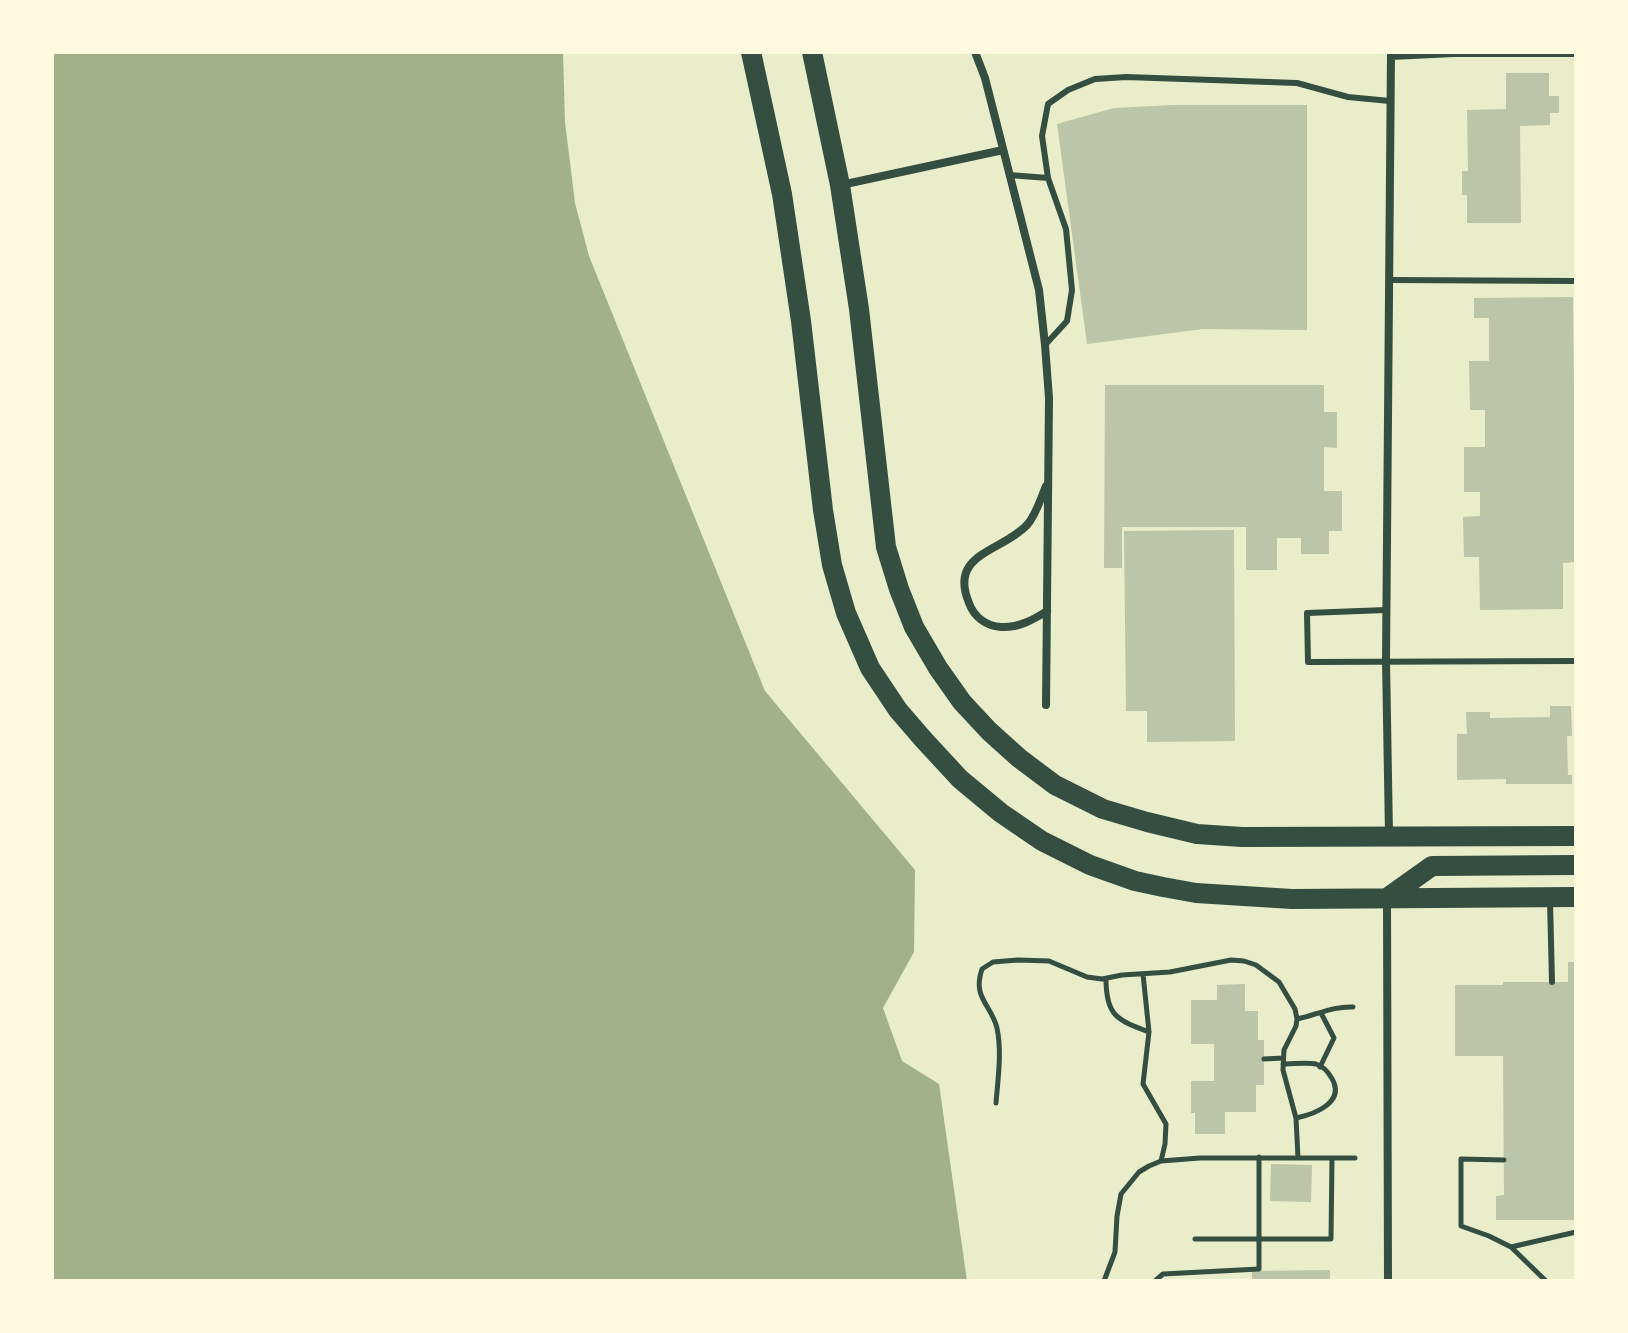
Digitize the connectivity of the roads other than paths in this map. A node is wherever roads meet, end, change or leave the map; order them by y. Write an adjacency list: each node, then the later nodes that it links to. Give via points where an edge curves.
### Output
1 (751, 52): 25 (main road, via 782,194 832,565 870,668 898,710 960,779 1001,813 1090,865 1196,893)
2 (812, 52): 10 (main road)
3 (975, 52): 7 (street)
4 (1576, 53): 5 (street)
5 (1391, 54): 6 (street)
6 (1390, 101): 9 (lane, via 1348,97 1297,83 1095,79 1048,104 1042,136); 11 (street)
7 (1003, 150): 8 (street); 10 (street)
8 (1009, 175): 9 (lane); 13 (street, via 1039,290)
9 (1048, 178): 13 (lane, via 1066,229 1072,290 1067,321)
10 (840, 185): 21 (main road, via 886,547 914,627 962,702 1019,758 1055,785 1103,809 1197,834)
11 (1389, 280): 12 (lane); 15 (street)
12 (1576, 281)
13 (1045, 345): 14 (street)
14 (1048, 481): 16 (street); 16 (street, via 1030,522 973,561 963,585 972,611 994,626 1016,626)
15 (1386, 610): 17 (street); 17 (lane, via 1307,613 1308,662)
16 (1047, 611): 19 (street)
17 (1386, 660): 18 (lane); 21 (street)
18 (1576, 661)
19 (1046, 705)
20 (1576, 836): 21 (main road)
21 (1389, 837)
22 (1576, 865): 25 (main road, via 1432,866)
23 (1550, 897): 24 (main road); 25 (main road); 26 (lane)
24 (1576, 897)
25 (1387, 898): 27 (street)
26 (1552, 982)
27 (1388, 1281)

